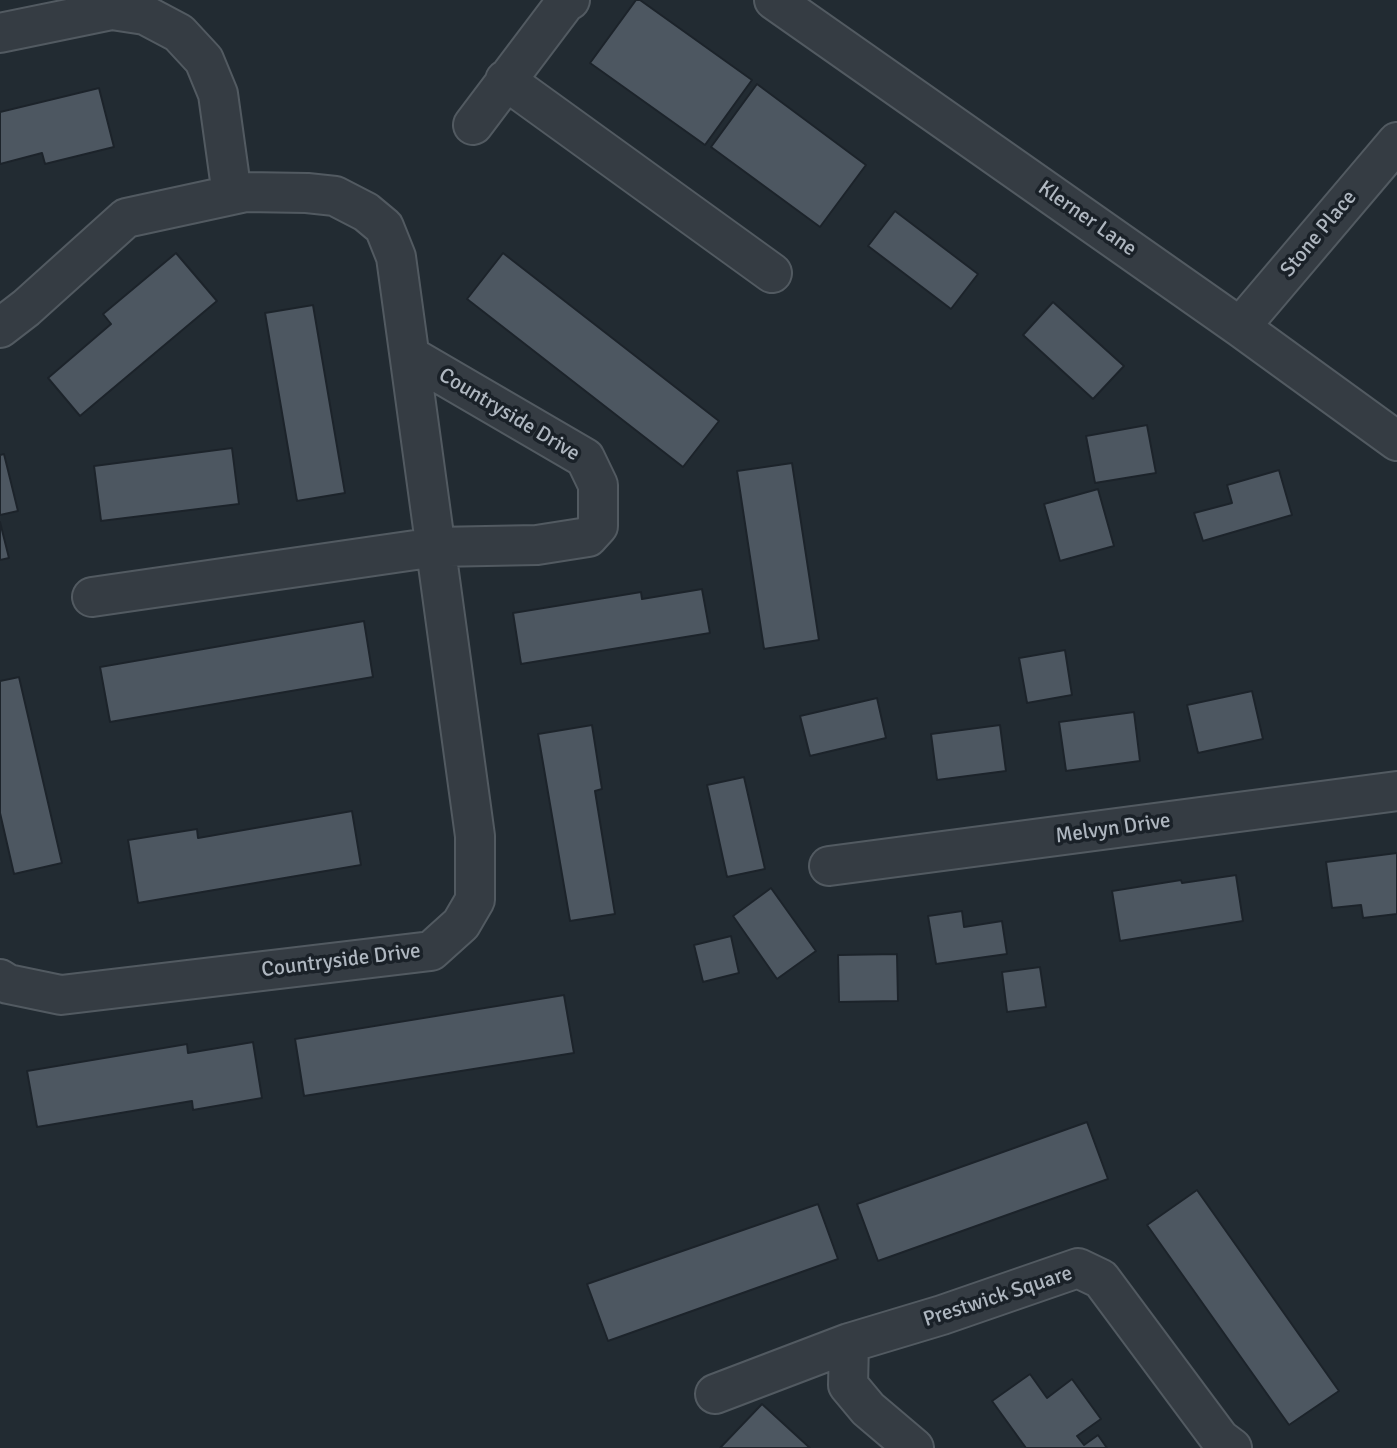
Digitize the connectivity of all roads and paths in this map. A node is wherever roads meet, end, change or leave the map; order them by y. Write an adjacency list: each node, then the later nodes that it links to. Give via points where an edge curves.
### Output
1 (570, 0): 4 (street)
2 (775, 0): 9 (street, Klerner Lane)
3 (0, 33): 7 (street, via 112,10 145,15 179,33 204,61 218,94)
4 (505, 80): 5 (street); 8 (street)
5 (473, 125)
6 (1397, 142): 9 (street, Stone Place)
7 (232, 195): 10 (street, Countryside Drive, via 126,218); 11 (street, Countryside Drive, via 335,196 384,227 396,257)
8 (772, 273)
9 (1240, 327): 12 (street, Klerner Lane)
10 (0, 328)
11 (410, 356): 13 (street, Countryside Drive); 13 (street, Countryside Drive, via 585,458 598,485 598,526 588,537 537,545)
12 (1397, 441)
13 (436, 547): 14 (street, Countryside Drive); 17 (street, Countryside Drive, via 475,836 475,900 461,924 431,951 61,995)
14 (92, 597)
15 (1397, 791): 16 (street, Melvyn Drive)
16 (829, 866)
17 (0, 979)
18 (849, 1343): 19 (street, Prestwick Square); 20 (street, via 848,1385 868,1409); 21 (street, Prestwick Square, via 1078,1268 1101,1279 1220,1439)
19 (715, 1394)
20 (914, 1448)
21 (1232, 1448)

